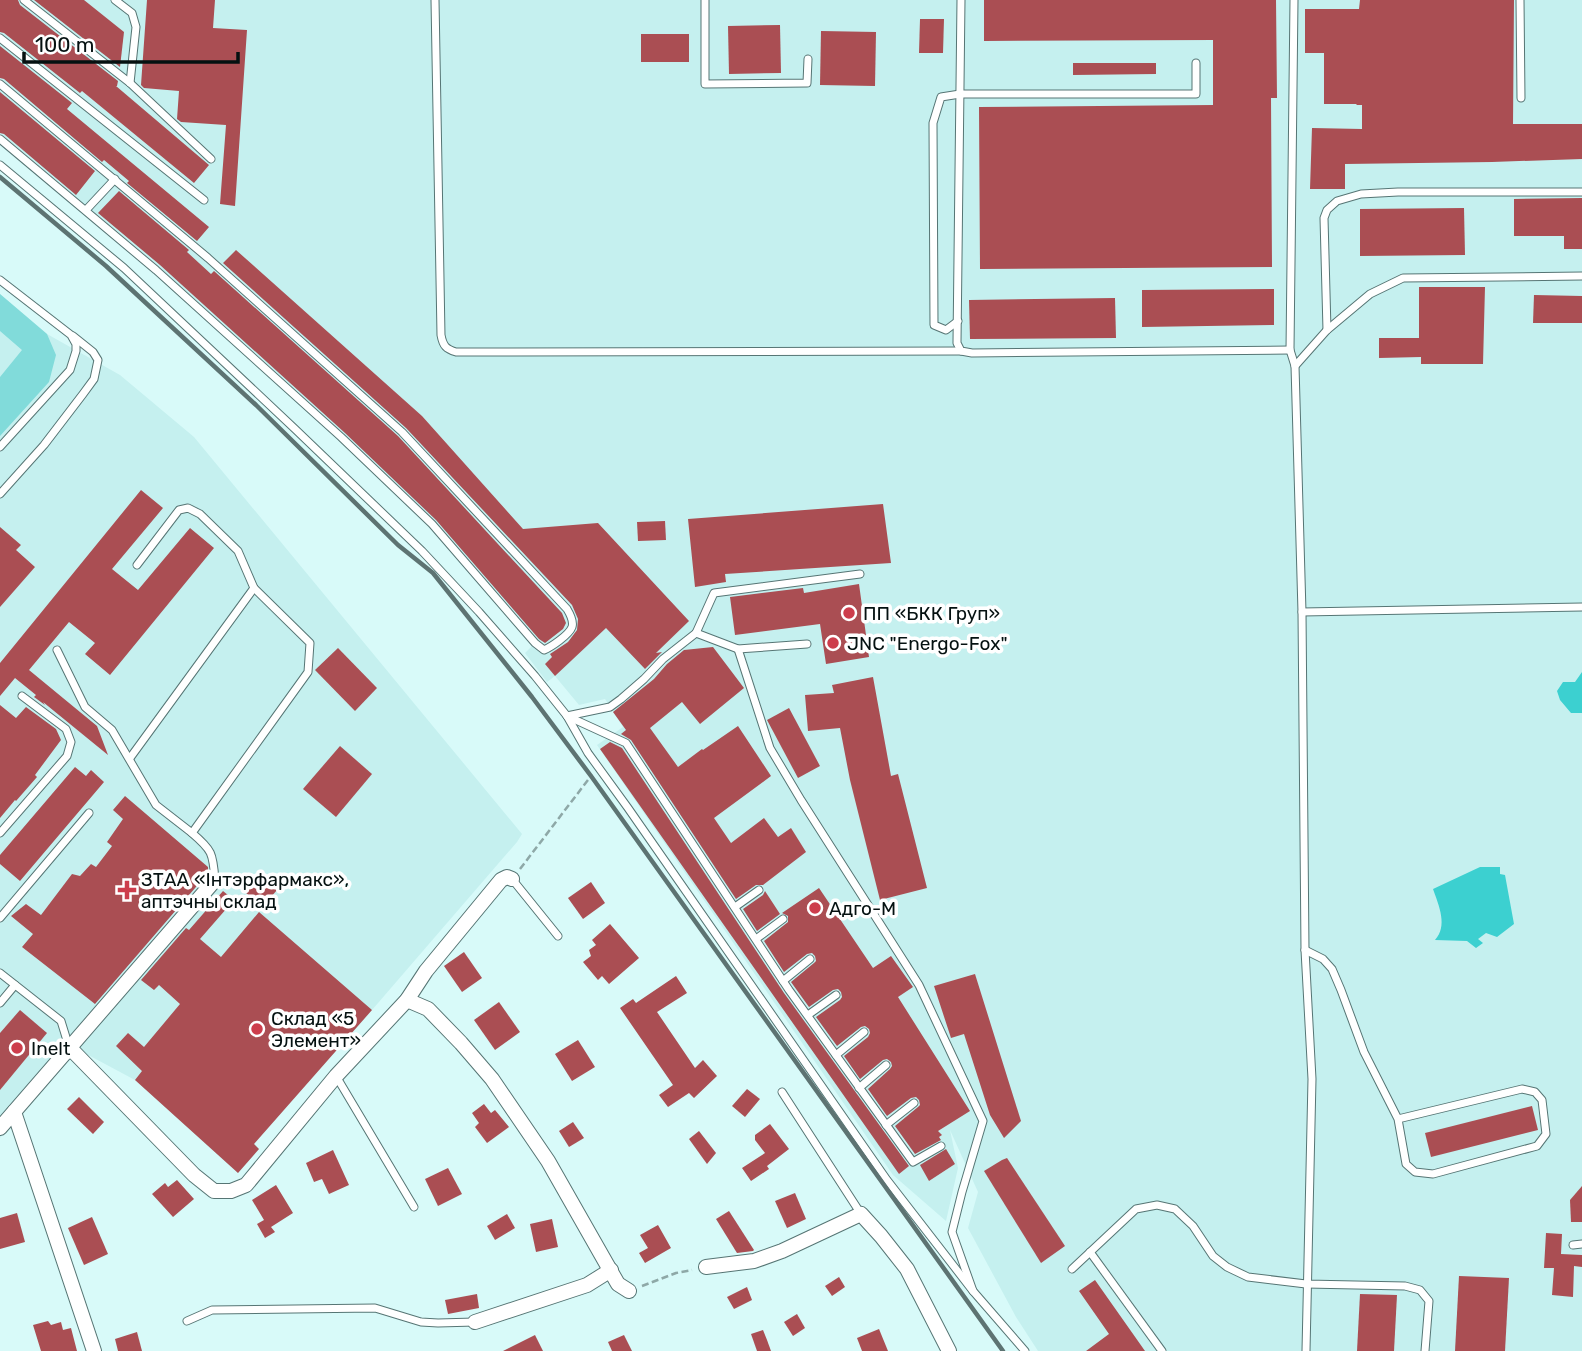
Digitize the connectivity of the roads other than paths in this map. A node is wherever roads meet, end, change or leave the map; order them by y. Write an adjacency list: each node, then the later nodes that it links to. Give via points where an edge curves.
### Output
1 (24, 0): 11 (lane)
2 (115, 0): 11 (lane, via 132,13 135,27)
3 (435, 0): 28 (lane, via 441,335 448,349)
4 (705, 0): 9 (lane, via 705,84 807,83)
5 (961, 0): 13 (lane)
6 (1294, 0): 27 (lane)
7 (1520, 0): 14 (lane)
8 (0, 38): 20 (lane)
9 (808, 59)
10 (1196, 63): 13 (lane, via 1196,94)
11 (130, 83): 16 (lane)
12 (0, 84): 18 (lane)
13 (960, 94): 24 (lane); 24 (lane, via 941,97 933,123 934,325 946,330)
14 (1521, 98)
15 (0, 139): 21 (lane)
16 (211, 159)
17 (0, 165): 42 (lane, via 124,268 403,532 479,612)
18 (115, 179): 21 (lane); 21 (lane, via 402,432 567,609 571,629 552,647 544,650 535,643 432,524)
19 (1582, 192): 25 (lane, via 1398,192 1361,194 1338,201 1324,218)
20 (204, 200)
21 (86, 210)
22 (1582, 276): 25 (lane, via 1403,278 1370,294)
23 (0, 280): 26 (lane)
24 (958, 321): 28 (lane)
25 (1327, 330): 29 (lane)
26 (71, 335): 30 (lane, via 76,351 69,370); 31 (lane, via 98,360 94,379)
27 (1290, 350): 28 (lane); 29 (lane)
28 (961, 351)
29 (1295, 366): 36 (lane)
30 (0, 447)
31 (0, 494)
32 (137, 565): 34 (lane, via 179,510 188,508 238,551)
33 (860, 574): 37 (lane, via 714,593)
34 (254, 588): 43 (lane); 46 (lane, via 310,643 308,672)
35 (1582, 607): 36 (lane)
36 (1301, 612): 55 (lane)
37 (696, 633): 39 (lane); 42 (lane, via 610,707)
38 (807, 644): 39 (lane)
39 (738, 649): 87 (lane, via 770,748 919,985 982,1121 952,1232)
40 (57, 650): 43 (lane, via 85,707 112,730)
41 (22, 696): 45 (lane, via 66,729 71,743 67,756)
42 (567, 716): 50 (lane, via 626,743); 87 (lane, via 588,753 887,1180)
43 (130, 758): 46 (lane, via 156,805)
44 (89, 813): 51 (lane)
45 (0, 833)
46 (192, 833): 48 (lane, via 208,847)
47 (512, 879): 53 (lane); 61 (street, via 501,880)
48 (215, 880): 65 (street)
49 (759, 890): 50 (lane)
50 (735, 907): 54 (lane)
51 (0, 918)
52 (783, 919): 54 (lane)
53 (558, 936)
54 (756, 939): 58 (lane)
55 (1305, 950): 73 (lane, via 1332,969 1364,1052); 85 (lane, via 1312,1079)
56 (810, 959): 58 (lane)
57 (0, 973): 59 (lane)
58 (783, 981): 63 (lane)
59 (15, 985): 62 (lane); 65 (lane, via 61,1021)
60 (836, 995): 63 (lane)
61 (407, 1000): 68 (street); 84 (street, via 428,1009 492,1079 548,1161)
62 (0, 1003)
63 (808, 1015): 66 (lane)
64 (864, 1032): 66 (lane)
65 (69, 1047): 68 (street, via 214,1191 246,1185); 72 (street)
66 (836, 1055): 69 (lane)
67 (886, 1065): 69 (lane)
68 (335, 1076): 77 (lane)
69 (859, 1088): 74 (lane)
70 (782, 1092): 78 (lane)
71 (914, 1103): 74 (lane)
72 (14, 1112): 75 (street); 90 (street)
73 (1398, 1119): 73 (lane, via 1406,1164 1415,1172 1433,1174 1536,1146 1546,1134 1542,1100 1522,1089)
74 (886, 1125): 76 (lane, via 913,1162)
75 (0, 1128)
76 (941, 1146)
77 (414, 1207)
78 (861, 1213): 82 (street, via 754,1261); 91 (street, via 907,1269)
79 (1582, 1244): 80 (lane)
80 (1573, 1245)
81 (1090, 1252): 83 (lane); 85 (lane, via 1136,1209 1157,1205 1175,1209 1227,1267 1248,1277); 93 (lane)
82 (706, 1267)
83 (1072, 1269)
84 (611, 1270): 86 (street, via 618,1284); 89 (street, via 587,1285)
85 (1306, 1284): 94 (lane); 95 (lane, via 1420,1290 1429,1301)
86 (629, 1291)
87 (973, 1291): 92 (lane)
88 (187, 1321): 89 (lane, via 212,1310 374,1308 421,1322)
89 (475, 1322)
90 (94, 1351)
91 (950, 1351)
92 (1025, 1351)
93 (1162, 1351)
94 (1306, 1351)
95 (1425, 1351)

